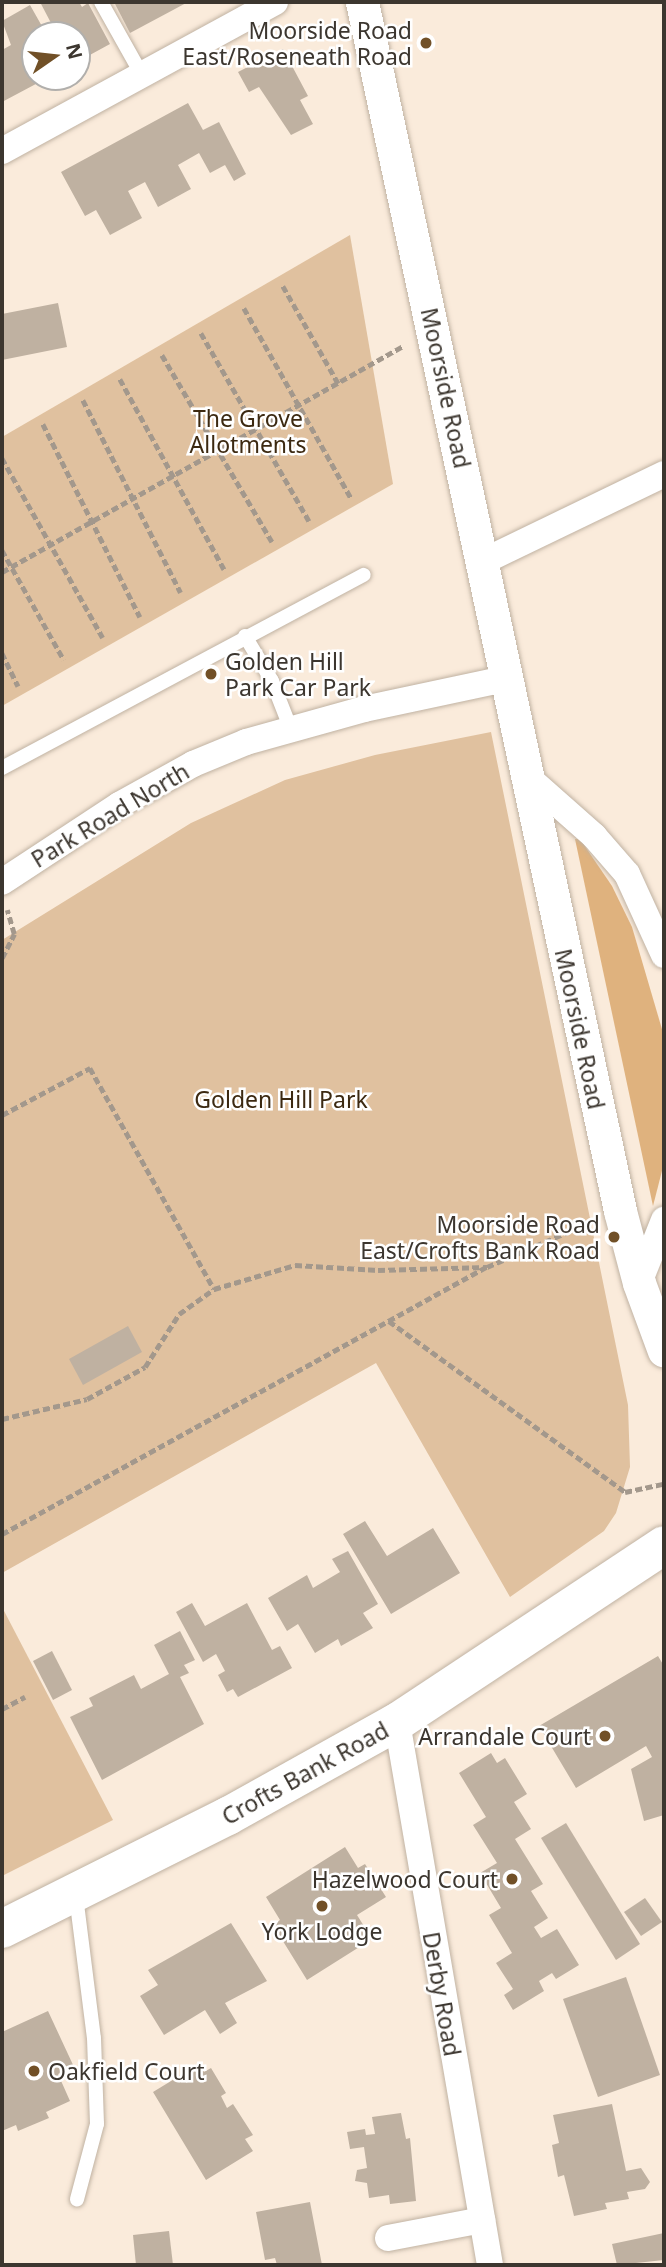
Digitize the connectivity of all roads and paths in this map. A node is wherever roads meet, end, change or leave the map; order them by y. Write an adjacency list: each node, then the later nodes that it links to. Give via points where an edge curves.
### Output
1 (101, 2): 4 (lane)
2 (275, 2): 4 (street)
3 (362, 2): 8 (street, Moorside Road)
4 (142, 75): 5 (street)
5 (2, 151)
6 (283, 286): 12 (path)
7 (244, 308): 14 (path)
8 (434, 330): 12 (path); 28 (street, Moorside Road)
9 (201, 333): 16 (path)
10 (162, 355): 17 (path)
11 (120, 379): 20 (path)
12 (338, 383): 14 (path)
13 (83, 400): 21 (path)
14 (299, 405): 16 (path); 22 (path)
15 (43, 424): 23 (path)
16 (256, 429): 17 (path); 24 (path)
17 (218, 450): 20 (path); 25 (path)
18 (2, 458): 26 (path)
19 (664, 474): 28 (street)
20 (174, 475): 21 (path); 30 (path)
21 (133, 498): 23 (path); 33 (path)
22 (351, 498)
23 (92, 521): 26 (path); 34 (path)
24 (309, 521)
25 (272, 542)
26 (51, 544): 29 (path); 36 (path)
27 (2, 550): 29 (path)
28 (482, 562): 39 (street, Moorside Road)
29 (11, 566): 31 (path); 38 (path)
30 (224, 569)
31 (2, 572)
32 (364, 575): 35 (lane)
33 (181, 593)
34 (140, 617)
35 (244, 636): 41 (lane, via 272,681); 42 (lane)
36 (103, 638)
37 (2, 653): 40 (path)
38 (64, 660)
39 (505, 679): 41 (street, Park Road North); 43 (street, Moorside Road)
40 (18, 686)
41 (290, 727): 44 (street, Park Road North, via 193,764 119,805)
42 (2, 768)
43 (524, 774): 46 (street, via 594,836 627,874); 49 (street, Moorside Road)
44 (2, 882)
45 (2, 901): 47 (path, via 14,934)
46 (664, 955)
47 (2, 958)
48 (2, 1115): 53 (path, via 90,1068)
49 (620, 1211): 51 (path); 52 (street, Moorside Road)
50 (664, 1220): 52 (street)
51 (487, 1267): 53 (path, via 378,1270 295,1265); 54 (path)
52 (639, 1283): 55 (street, Moorside Road)
53 (214, 1289): 56 (path, via 179,1314 145,1367 87,1399)
54 (389, 1321): 57 (path, via 625,1492); 58 (path)
55 (664, 1355)
56 (2, 1419)
57 (664, 1484)
58 (2, 1534)
59 (664, 1544): 62 (main road, Crofts Bank Road)
60 (25, 1697): 61 (path)
61 (2, 1709)
62 (397, 1722): 63 (main road, Crofts Bank Road); 66 (street, Derby Road)
63 (76, 1894): 64 (main road, Crofts Bank Road); 65 (lane, via 94,2038 97,2124)
64 (2, 1929)
65 (77, 2199)
66 (482, 2220): 67 (street); 68 (street, Derby Road)
67 (388, 2238)
68 (490, 2265)

